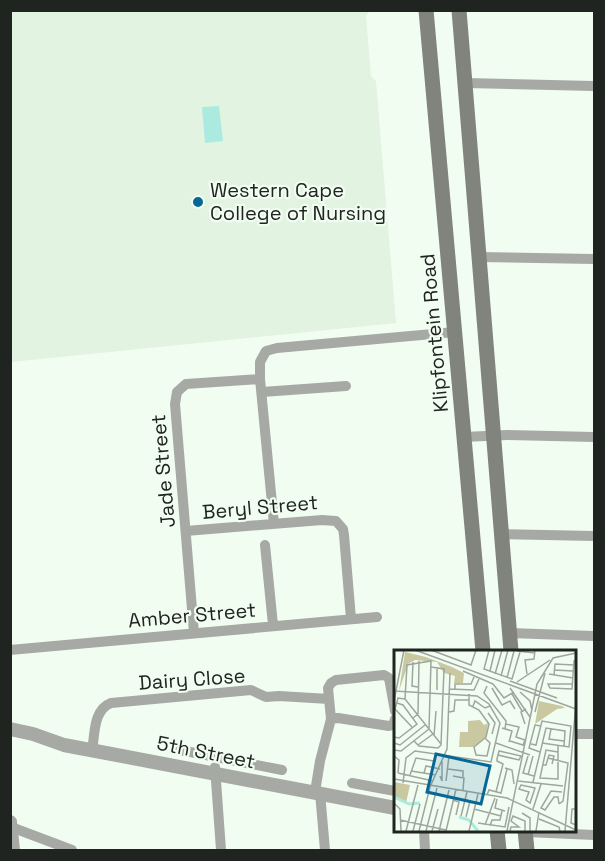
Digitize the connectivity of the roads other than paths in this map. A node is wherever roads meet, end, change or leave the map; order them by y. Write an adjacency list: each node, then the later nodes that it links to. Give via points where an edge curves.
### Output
1 (426, 10): 7 (main road, Klipfontein Road)
2 (459, 10): 3 (main road)
3 (465, 83): 4 (street); 5 (main road)
4 (594, 86)
5 (479, 257): 6 (street); 11 (main road)
6 (594, 259)
7 (455, 332): 8 (street, via 271,349 262,356); 12 (main road, Klipfontein Road)
8 (260, 379): 10 (street); 15 (street, Jade Street, via 186,384 177,392)
9 (346, 386): 10 (street)
10 (262, 392): 14 (street)
11 (493, 435): 12 (street); 13 (street); 16 (main road)
12 (464, 437): 26 (main road, Klipfontein Road)
13 (594, 437)
14 (274, 524): 15 (street, Beryl Street); 20 (street, Beryl Street, via 336,521 343,529)
15 (186, 531): 22 (street, Jade Street)
16 (501, 534): 17 (street); 23 (main road)
17 (594, 536)
18 (265, 545): 21 (street)
19 (377, 617): 20 (street, Amber Street)
20 (351, 619): 21 (street, Amber Street)
21 (273, 625): 22 (street, Amber Street)
22 (194, 633): 25 (street, Amber Street)
23 (510, 633): 24 (street); 27 (main road)
24 (594, 636)
25 (10, 650)
26 (483, 650)
27 (511, 650)
28 (329, 699): 29 (street, via 328,688 336,680 384,675 390,678); 30 (street); 36 (street, Dairy Close, via 266,698 251,690 111,703 98,714)
29 (394, 702)
30 (331, 719): 31 (street, via 389,726); 43 (street, via 320,761)
31 (394, 722)
32 (10, 729): 36 (street, 5th Street)
33 (575, 734): 34 (street)
34 (594, 734)
35 (180, 750): 37 (street)
36 (92, 751): 39 (street, 5th Street)
37 (216, 757): 38 (street); 39 (street)
38 (282, 770)
39 (214, 773): 43 (street, 5th Street); 55 (street)
40 (352, 783): 41 (street)
41 (378, 788): 42 (street); 44 (street)
42 (394, 791)
43 (317, 793): 44 (street, 5th Street); 56 (street)
44 (374, 804): 45 (street, 5th Street)
45 (394, 808)
46 (10, 822): 47 (street)
47 (11, 827): 53 (street); 54 (street)
48 (424, 831): 57 (street)
49 (497, 831): 58 (main road)
50 (522, 831): 59 (main road)
51 (536, 831): 52 (street)
52 (594, 835)
53 (13, 850)
54 (72, 850)
55 (221, 850)
56 (325, 850)
57 (425, 850)
58 (499, 850)
59 (527, 850)

